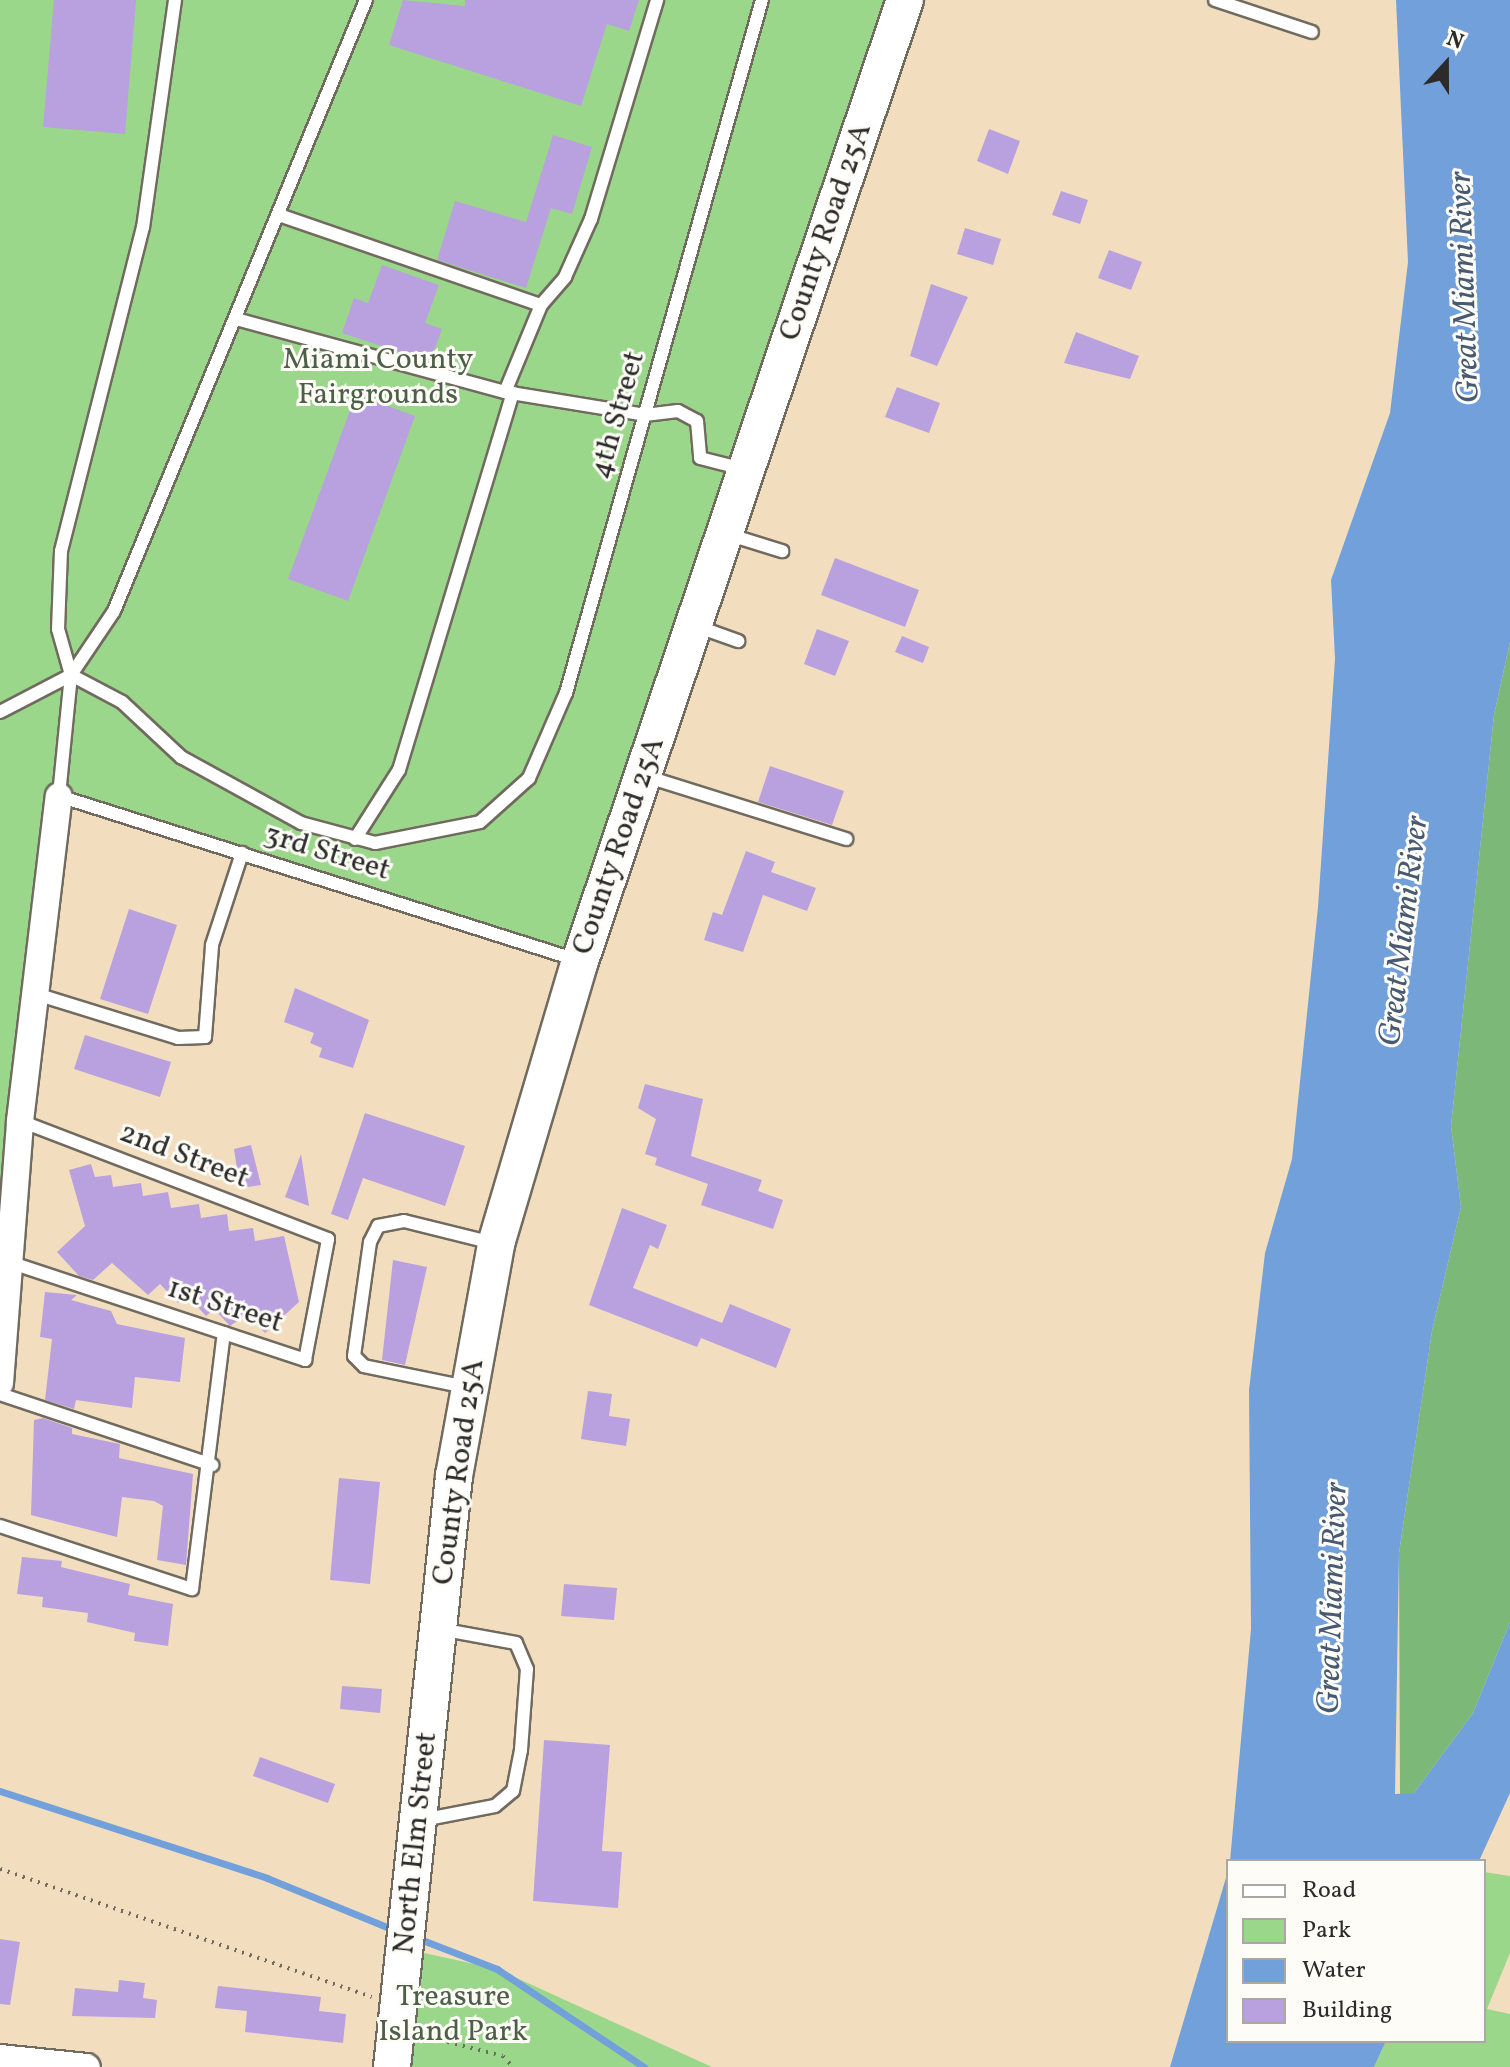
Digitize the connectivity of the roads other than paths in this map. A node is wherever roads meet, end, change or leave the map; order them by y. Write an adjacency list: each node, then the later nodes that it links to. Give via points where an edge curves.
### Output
1 (175, 0): 18 (lane, via 143,227 61,551 58,629)
2 (366, 0): 8 (lane)
3 (657, 0): 9 (lane, via 591,219 565,277)
4 (762, 0): 12 (lane, 4th Street)
5 (905, 0): 13 (main road, County Road 25A)
6 (1215, 0): 7 (lane)
7 (1312, 32)
8 (279, 215): 9 (lane, via 464,283); 10 (lane)
9 (541, 305): 11 (lane)
10 (236, 319): 11 (lane); 18 (lane, via 114,611)
11 (509, 393): 12 (lane); 22 (lane, via 399,770)
12 (645, 415): 13 (lane, via 678,411 697,421 700,458); 22 (lane, 4th Street, via 566,693 529,778 480,822 375,843)
13 (745, 469): 14 (main road, County Road 25A)
14 (724, 533): 15 (lane); 16 (main road, County Road 25A)
15 (782, 551)
16 (693, 625): 17 (lane); 20 (main road, County Road 25A)
17 (738, 641)
18 (71, 675): 19 (lane); 21 (lane); 22 (lane, via 122,702 181,757 301,823)
19 (0, 712)
20 (642, 775): 23 (lane); 25 (main road, County Road 25A)
21 (59, 796): 24 (lane, 3rd Street); 26 (street)
22 (355, 839)
23 (846, 839)
24 (242, 853): 25 (lane, 3rd Street); 26 (lane, via 212,945 205,1037 178,1038)
25 (580, 961): 29 (main road, County Road 25A)
26 (36, 994): 27 (street)
27 (20, 1121): 28 (lane, 2nd Street); 30 (street)
28 (328, 1239): 31 (lane, 1st Street, via 305,1360)
29 (496, 1244): 33 (main road, County Road 25A); 33 (lane, via 404,1221 378,1226 370,1242 354,1356 372,1368)
30 (12, 1263): 31 (lane, 1st Street); 32 (street)
31 (224, 1333): 35 (lane)
32 (0, 1383)
33 (470, 1388): 37 (main road, County Road 25A)
34 (0, 1394): 35 (lane)
35 (212, 1465): 36 (lane, via 192,1589)
36 (0, 1526)
37 (437, 1629): 38 (main road, County Road 25A); 39 (lane, via 516,1643 527,1669 521,1750 513,1791 495,1806)
38 (429, 1715): 39 (main road, North Elm Street)
39 (419, 1821): 42 (main road, North Elm Street)
40 (0, 2058): 41 (street)
41 (87, 2067)
42 (392, 2067)

